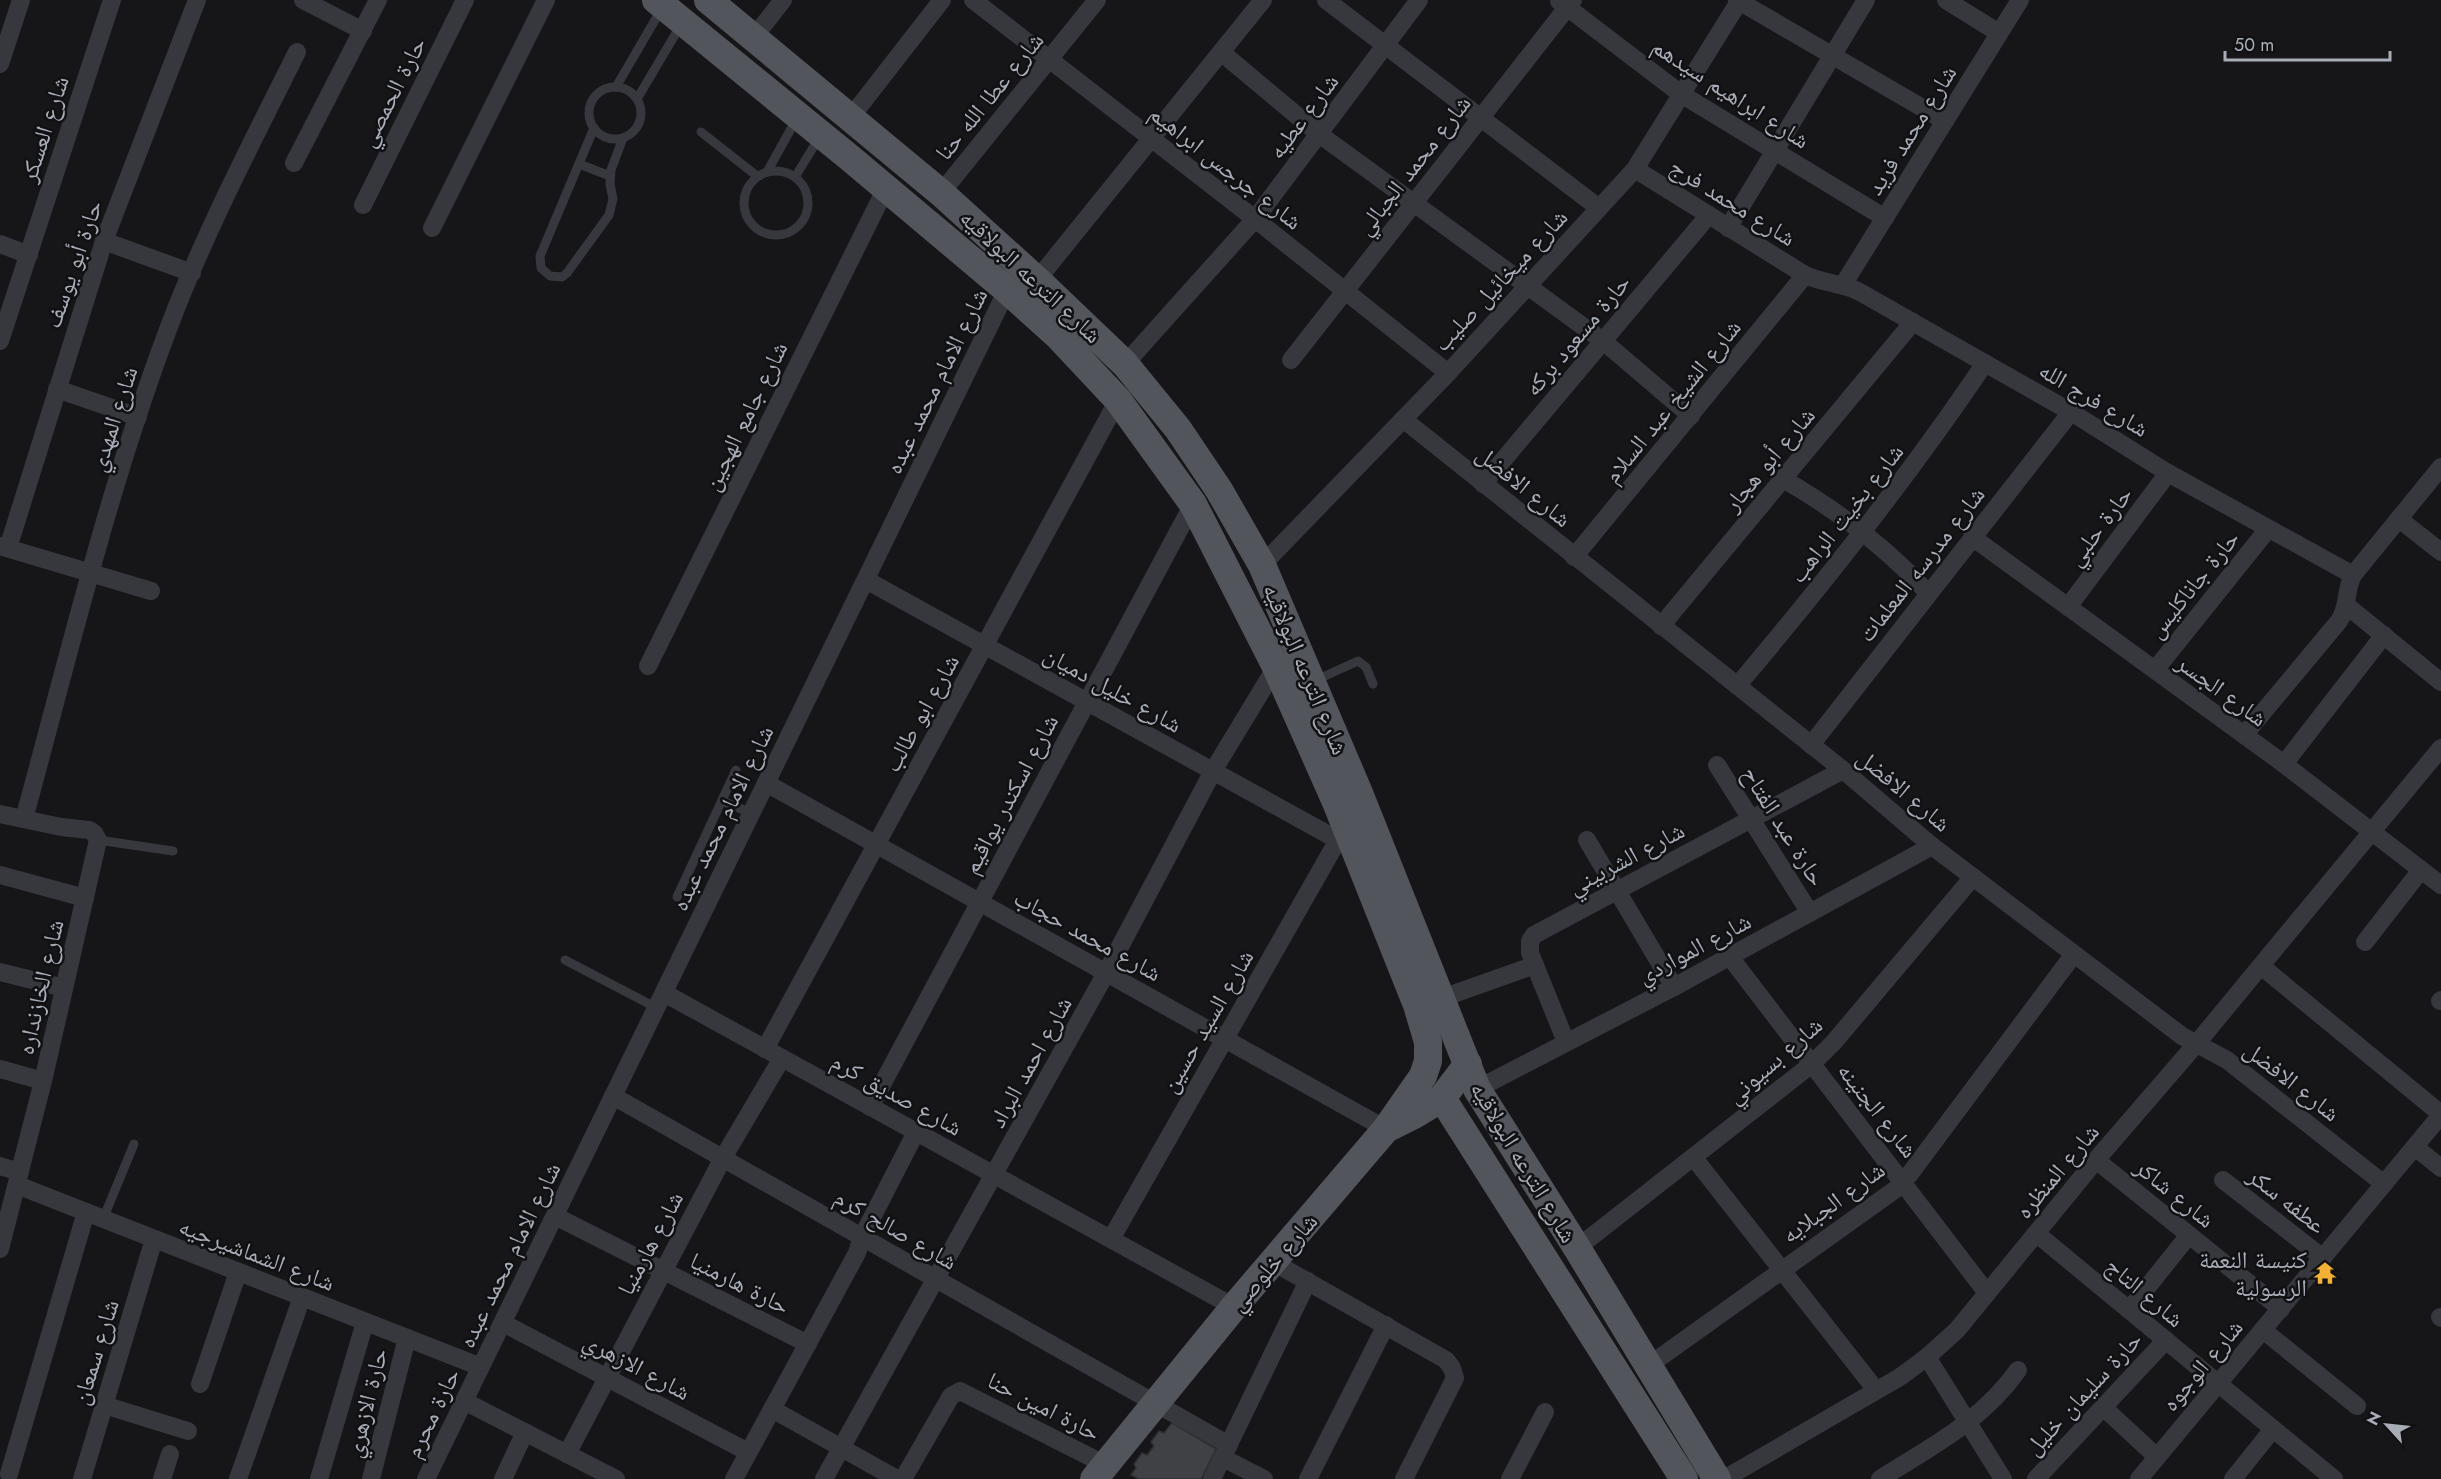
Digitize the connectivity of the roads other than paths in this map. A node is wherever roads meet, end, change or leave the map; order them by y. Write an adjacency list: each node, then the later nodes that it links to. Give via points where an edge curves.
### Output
1 (21, 0): 32 (street)
2 (112, 0): 65 (street, شارع العسكر)
3 (197, 0): 63 (street, حارة أبو يوسف)
4 (303, 0): 21 (street)
5 (378, 0): 24 (street)
6 (465, 0): 56 (street, حارة الحمصي)
7 (546, 0): 61 (street)
8 (708, 0): 26 (main road, شارع الترعه البولاقيه)
9 (783, 0): 26 (street)
10 (942, 0): 37 (street)
11 (973, 0): 23 (street, شارع جرجس ابراهيم)
12 (1097, 0): 31 (street, شارع عطا الله حنا)
13 (1263, 0): 29 (street)
14 (1326, 0): 27 (street)
15 (1419, 0): 27 (street, شارع عطيه)
16 (1738, 0): 30 (street); 34 (street, شارع ميخائيل صليب)
17 (1866, 0): 30 (street)
18 (1946, 0): 25 (street)
19 (2020, 0): 25 (street, شارع محمد فريد)
20 (1566, 2): 34 (street, شارع ابراهيم سيدهم); 38 (street, شارع محمد الجبالي)
21 (329, 6): 24 (street)
22 (675, 7): 33 (lane); 35 (lane); 36 (main road, شارع الترعه البولاقيه)
23 (998, 7): 31 (street, شارع جرجس ابراهيم)
24 (363, 31): 47 (street)
25 (1999, 33): 39 (street, شارع محمد فريد)
26 (754, 37): 37 (main road, شارع الترعه البولاقيه)
27 (1386, 45): 38 (street); 43 (street, شارع عطيه)
28 (297, 52): 66 (street, شارع المهدي, via 233,177)
29 (1221, 52): 43 (street); 45 (street)
30 (1832, 56): 39 (street); 46 (street)
31 (1049, 60): 45 (street, شارع جرجس ابراهيم); 54 (street, شارع عطا الله حنا)
32 (0, 64)
33 (616, 87): 35 (lane); 40 (lane, via 595,98 590,113)
34 (1681, 94): 46 (street, شارع ابراهيم سيدهم); 49 (street, شارع ميخائيل صليب)
35 (637, 99): 44 (lane, via 640,122)
36 (799, 116): 42 (main road, شارع الترعه البولاقيه); 50 (lane)
37 (851, 117): 54 (main road, شارع الترعه البولاقيه)
38 (1481, 117): 55 (street, شارع محمد الجبالي); 57 (street)
39 (1945, 121): 59 (street, شارع محمد فريد)
40 (594, 128): 44 (lane, via 607,138); 48 (lane)
41 (700, 132): 50 (lane)
42 (821, 134): 52 (lane); 53 (main road, شارع الترعه البولاقيه)
43 (1320, 134): 55 (street); 60 (street, شارع عطيه)
44 (623, 138): 51 (lane)
45 (1152, 140): 60 (street, شارع جرجس ابراهيم); 68 (street)
46 (1774, 151): 59 (street, شارع ابراهيم سيدهم); 62 (street)
47 (294, 163)
48 (579, 164): 51 (lane); 51 (lane, via 540,256 541,268 550,276 562,277 567,273 605,223 613,199)
49 (1635, 169): 57 (street, شارع ميخائيل صليب); 58 (street, شارع محمد فرج)
50 (762, 174): 52 (lane, via 776,170); 52 (lane, via 745,192 744,212 756,228 775,235 794,229 806,213 807,193)
51 (610, 176)
52 (795, 177)
53 (886, 188): 71 (main road, شارع الترعه البولاقيه); 109 (street, شارع جامع الهجين)
54 (941, 193): 68 (main road, شارع الترعه البولاقيه)
55 (1414, 203): 69 (street); 72 (street, شارع محمد الجبالي)
56 (363, 205)
57 (1599, 208): 69 (street, شارع ميخائيل صليب)
58 (1708, 216): 62 (street, شارع محمد فرج); 75 (street, حارة مسعود بركه)
59 (1885, 218): 70 (street, شارع محمد فريد)
60 (1255, 219): 72 (street, شارع جرجس ابراهيم); 78 (street, شارع عطيه)
61 (432, 228)
62 (1728, 228): 67 (street, شارع محمد فرج)
63 (104, 241): 66 (street); 80 (street, حارة أبو يوسف)
64 (0, 244): 65 (street)
65 (29, 255): 74 (street, شارع العسكر)
66 (192, 273): 84 (street, شارع المهدي)
67 (1805, 275): 70 (street, شارع فرج الله); 83 (street, شارع الشيخ عبد السلام)
68 (1037, 280): 78 (main road, شارع الترعه البولاقيه)
69 (1528, 285): 75 (street); 79 (street, شارع ميخائيل صليب)
70 (1843, 285): 73 (street, شارع فرج الله)
71 (1007, 290): 81 (main road, شارع الترعه البولاقيه, via 1057,335); 101 (street, شارع الامام محمد عبده)
72 (1345, 291): 76 (street, شارع محمد الجبالي); 79 (street, شارع جرجس ابراهيم)
73 (1913, 322): 77 (street, شارع فرج الله); 88 (street, شارع أبو هجار)
74 (0, 341)
75 (1603, 341): 83 (street); 89 (street, حارة مسعود بركه)
76 (1291, 360)
77 (1985, 363): 82 (street, شارع فرج الله); 93 (street, شارع بخيت الراهب)
78 (1125, 364): 98 (main road, شارع الترعه البولاقيه, via 1184,438)
79 (1448, 373): 85 (street, شارع ميخائيل صليب)
80 (57, 389): 84 (street); 95 (street, حارة أبو يوسف)
81 (1118, 400): 90 (main road, شارع الترعه البولاقيه); 108 (street, شارع ابو طالب)
82 (2071, 412): 87 (street, شارع فرج الله); 94 (street, شارع مدرسه المعلمات)
83 (1691, 416): 97 (street, شارع الشيخ عبد السلام)
84 (138, 417): 99 (street, شارع المهدي)
85 (1402, 419): 89 (street, شارع الافضل); 98 (street, شارع ميخائيل صليب)
86 (2441, 467): 91 (street)
87 (2168, 473): 92 (street, شارع فرج الله); 105 (street, حارة حلبي)
88 (1783, 479): 93 (street); 106 (street, شارع أبو هجار)
89 (1483, 484): 97 (street, شارع الافضل)
90 (1193, 504): 110 (main road, شارع الترعه البولاقيه); 116 (street, شارع اسكندر يواقيم)
91 (2399, 519): 96 (street); 100 (street)
92 (2268, 529): 100 (street, شارع فرج الله); 111 (street, حارة جاناكليس)
93 (1864, 532): 103 (street); 115 (street, شارع بخيت الراهب)
94 (1972, 537): 103 (street, شارع مدرسه المعلمات); 105 (street, شارع الجسر)
95 (4, 547): 99 (street)
96 (2441, 552)
97 (1574, 557): 106 (street, شارع الافضل)
98 (1262, 565): 112 (main road, شارع الترعه البولاقيه)
99 (91, 574): 102 (street); 130 (street, شارع المهدي)
100 (2353, 575): 104 (street)
101 (866, 580): 108 (street, شارع خليل دميان); 125 (street, شارع الامام محمد عبده)
102 (151, 591)
103 (1928, 594): 118 (street, شارع مدرسه المعلمات)
104 (2346, 605): 107 (street); 117 (street, via 2339,621)
105 (2068, 608): 111 (street, شارع الجسر)
106 (1661, 626): 115 (street, شارع الافضل)
107 (2384, 635): 113 (street); 120 (street)
108 (985, 646): 116 (street, شارع خليل دميان); 135 (street, شارع ابو طالب)
109 (648, 666)
110 (1276, 667): 124 (street, شارع احمد البراد); 129 (main road, شارع الترعه البولاقيه)
111 (2155, 670): 117 (street, شارع الجسر)
112 (1312, 682): 114 (lane, via 1358,661 1366,667); 129 (main road, شارع الترعه البولاقيه)
113 (2441, 682)
114 (1373, 684)
115 (1737, 686): 118 (street, شارع الافضل)
116 (1087, 702): 124 (street, شارع خليل دميان); 145 (street, شارع اسكندر يواقيم)
117 (2244, 735): 120 (street, شارع الجسر)
118 (1811, 745): 123 (street, شارع الافضل)
119 (2441, 748): 132 (street, شارع المنظره)
120 (2284, 764): 132 (street, شارع الجسر)
121 (1717, 765): 131 (street, حارة عبد الفتاح)
122 (736, 770): 126 (lane)
123 (1843, 770): 131 (street, شارع الشربيني); 136 (street, شارع الافضل)
124 (1213, 771): 129 (street, شارع خليل دميان); 154 (street, شارع احمد البراد)
125 (766, 783): 127 (street, شارع الامام محمد عبده); 135 (street, شارع محمد حجاب)
126 (722, 801): 127 (lane); 143 (lane)
127 (752, 813): 158 (street, شارع الامام محمد عبده)
128 (0, 814): 130 (street)
129 (1344, 815): 157 (main road, شارع الترعه البولاقيه); 159 (street, شارع السيد حسين); 172 (main road, شارع الترعه البولاقيه, via 1428,1042 1423,1076)
130 (24, 819): 133 (street, via 89,830)
131 (1751, 819): 142 (street, شارع الشربيني); 146 (street, حارة عبد الفتاح)
132 (2371, 830): 138 (street, شارع الجسر); 152 (street, شارع المنظره)
133 (98, 840): 137 (lane); 144 (street, شارع الخازنداره)
134 (1587, 840): 142 (street)
135 (876, 845): 145 (street, شارع محمد حجاب); 162 (street, شارع ابو طالب)
136 (1932, 846): 140 (street, شارع الافضل); 146 (street, شارع المواردي)
137 (173, 851)
138 (2421, 870): 141 (street, شارع الجسر); 147 (street)
139 (0, 875): 144 (street)
140 (1973, 877): 148 (street, شارع الافضل); 164 (street, شارع بسيوني)
141 (2441, 885)
142 (1617, 891): 151 (street, شارع الشربيني, via 1534,935 1529,947); 155 (street)
143 (677, 897)
144 (85, 898): 156 (street, شارع الخازنداره)
145 (980, 902): 154 (street, شارع محمد حجاب); 170 (street, شارع اسكندر يواقيم)
146 (1810, 913): 149 (street, شارع المواردي)
147 (2365, 942)
148 (2074, 954): 161 (street, شارع الافضل, via 2182,1036); 184 (street, شارع الجبلايه)
149 (1730, 957): 155 (street, شارع المواردي); 164 (street, شارع الجنينه)
150 (564, 960): 158 (lane)
151 (1535, 965): 157 (street); 160 (street, شارع الشربيني)
152 (2261, 966): 161 (street, شارع المنظره); 171 (street)
153 (0, 972): 156 (street)
154 (1106, 973): 159 (street, شارع محمد حجاب); 181 (street, شارع احمد البراد)
155 (1674, 987): 160 (street, شارع المواردي)
156 (64, 988): 167 (street, شارع الخازنداره)
157 (1442, 998): 166 (main road, شارع الترعه البولاقيه)
158 (660, 1000): 162 (street, شارع صديق كرم); 168 (street, شارع الامام محمد عبده)
159 (1225, 1039): 172 (street, شارع محمد حجاب); 192 (street, شارع السيد حسين)
160 (1566, 1042): 166 (street, شارع المواردي)
161 (2197, 1043): 178 (street, شارع المنظره); 185 (street, شارع الافضل, via 2227,1060)
162 (765, 1049): 163 (street, شارع صديق كرم)
163 (782, 1058): 170 (street, شارع صديق كرم); 176 (street, شارع هارمنيا)
164 (1812, 1064): 177 (street, شارع بسيوني); 184 (street, شارع الجنينه)
165 (0, 1069): 167 (street)
166 (1472, 1077): 169 (main road, شارع خلوصي); 193 (main road, شارع الترعه البولاقيه)
167 (43, 1081): 182 (street, شارع الخازنداره)
168 (613, 1096): 176 (street, شارع صالح كرم); 187 (street, شارع الامام محمد عبده)
169 (1442, 1098): 172 (main road, شارع خلوصي); 258 (main road, شارع الترعه البولاقيه)
170 (870, 1107): 173 (street, شارع صديق كرم)
171 (2441, 1115): 175 (street, شارع الوجوه)
172 (1386, 1129): 196 (main road, شارع خلوصي)
173 (916, 1132): 181 (street, شارع صديق كرم); 190 (street)
174 (134, 1144): 186 (lane)
175 (2415, 1148): 180 (street); 185 (street, شارع الوجوه)
176 (723, 1158): 190 (street, شارع صالح كرم); 197 (street, شارع هارمنيا)
177 (1695, 1158): 193 (street, شارع بسيوني); 198 (street)
178 (2096, 1161): 188 (street, شارع المنظره); 189 (street, شارع شاكر)
179 (0, 1166): 182 (street, شارع الشماشيرجيه)
180 (2441, 1168)
181 (994, 1175): 192 (street, شارع صديق كرم); 200 (street, شارع احمد البراد)
182 (18, 1178): 186 (street, شارع الشماشيرجيه); 194 (street, شارع الخازنداره)
183 (2223, 1180): 195 (street, عطفه سكر)
184 (1903, 1182): 198 (street, شارع الجبلايه); 202 (street, شارع الجنينه)
185 (2384, 1184): 195 (street, شارع الوجوه)
186 (94, 1215): 191 (street, شارع الشماشيرجيه); 240 (street)
187 (555, 1216): 197 (street, حارة هارمنيا); 208 (street, شارع الامام محمد عبده)
188 (2037, 1234): 202 (street, شارع المنظره); 206 (street, شارع التاج)
189 (2189, 1235): 205 (street, شارع شاكر); 206 (street)
190 (862, 1237): 200 (street, شارع صالح كرم); 213 (street)
191 (154, 1239): 199 (street, شارع الشماشيرجيه); 224 (street, شارع سمعان)
192 (1111, 1239): 204 (street, شارع صديق كرم)
193 (1576, 1248): 215 (main road, شارع الترعه البولاقيه)
194 (0, 1249)
195 (2322, 1258): 205 (street, شارع الوجوه)
196 (1273, 1262): 201 (street); 204 (main road, شارع خلوصي)
197 (663, 1270): 213 (street, حارة هارمنيا); 218 (street, شارع هارمنيا)
198 (1782, 1270): 215 (street, شارع الجبلايه); 221 (street)
199 (238, 1272): 203 (street, شارع الشماشيرجيه); 219 (street)
200 (936, 1279): 223 (street, شارع صالح كرم); 233 (street, شارع احمد البراد)
201 (1308, 1281): 209 (street); 234 (street)
202 (1987, 1293): 214 (street, شارع المنظره, via 1957,1330)
203 (302, 1297): 207 (street, شارع الشماشيرجيه); 243 (street)
204 (1234, 1306): 223 (main road, شارع خلوصي)
205 (2281, 1309): 210 (street, شارع الوجوه)
206 (2129, 1310): 212 (street, شارع التاج)
207 (365, 1322): 211 (street, شارع الشماشيرجيه); 244 (street)
208 (502, 1323): 216 (street, شارع الامام محمد عبده); 218 (street, شارع الازهري)
209 (1386, 1325): 255 (street); 256 (street, via 1446,1360 1455,1378)
210 (2263, 1330): 220 (street, شارع الوجوه); 225 (street)
211 (407, 1338): 216 (street, شارع الشماشيرجيه); 245 (street, حارة الازهري)
212 (2166, 1340): 220 (street, شارع التاج); 226 (street, حارة سليمان خليل)
213 (808, 1344): 227 (street)
214 (1928, 1357): 221 (street, شارع المنظره); 229 (street)
215 (1648, 1366): 259 (main road, شارع الترعه البولاقيه)
216 (481, 1367): 222 (street, حارة محرم)
217 (2018, 1370): 229 (street, via 2003,1391)
218 (607, 1378): 235 (street, شارع الازهري); 237 (street, شارع هارمنيا)
219 (200, 1384)
220 (2218, 1384): 230 (street, شارع التاج); 238 (street, شارع الوجوه)
221 (1876, 1390): 260 (street, شارع المنظره)
222 (465, 1401): 232 (street); 246 (street, حارة محرم)
223 (1156, 1403): 234 (street, شارع صالح كرم); 239 (main road, شارع خلوصي)
224 (104, 1405): 231 (street); 241 (street, شارع سمعان)
225 (2357, 1406)
226 (2104, 1408): 238 (street); 263 (street, حارة سليمان خليل)
227 (772, 1409): 233 (street); 235 (street)
228 (1545, 1412): 257 (street)
229 (1968, 1423): 261 (street); 262 (street)
230 (2272, 1429): 265 (street); 266 (street, شارع التاج)
231 (188, 1431)
232 (525, 1432): 237 (street); 247 (street)
233 (842, 1448): 250 (street, شارع احمد البراد); 251 (street)
234 (1226, 1451): 253 (street); 254 (street, شارع صالح كرم)
235 (748, 1452): 249 (street)
236 (170, 1454): 242 (street)
237 (567, 1454): 248 (street)
238 (2157, 1457): 264 (street, شارع الوجوه)
239 (1100, 1472): 252 (street, حارة امين حنا, via 960,1391 951,1396)
240 (11, 1475)
241 (82, 1479)
242 (162, 1479)
243 (238, 1479)
244 (319, 1479)
245 (371, 1479)
246 (426, 1479)
247 (503, 1479)
248 (616, 1479)
249 (734, 1479)
250 (824, 1479)
251 (897, 1479)
252 (903, 1479)
253 (1212, 1479)
254 (1264, 1479)
255 (1308, 1479)
256 (1404, 1479)
257 (1510, 1479)
258 (1684, 1479)
259 (1717, 1479)
260 (1724, 1479)
261 (1880, 1479)
262 (2003, 1479)
263 (2036, 1479)
264 (2139, 1479)
265 (2234, 1479)
266 (2334, 1479)

